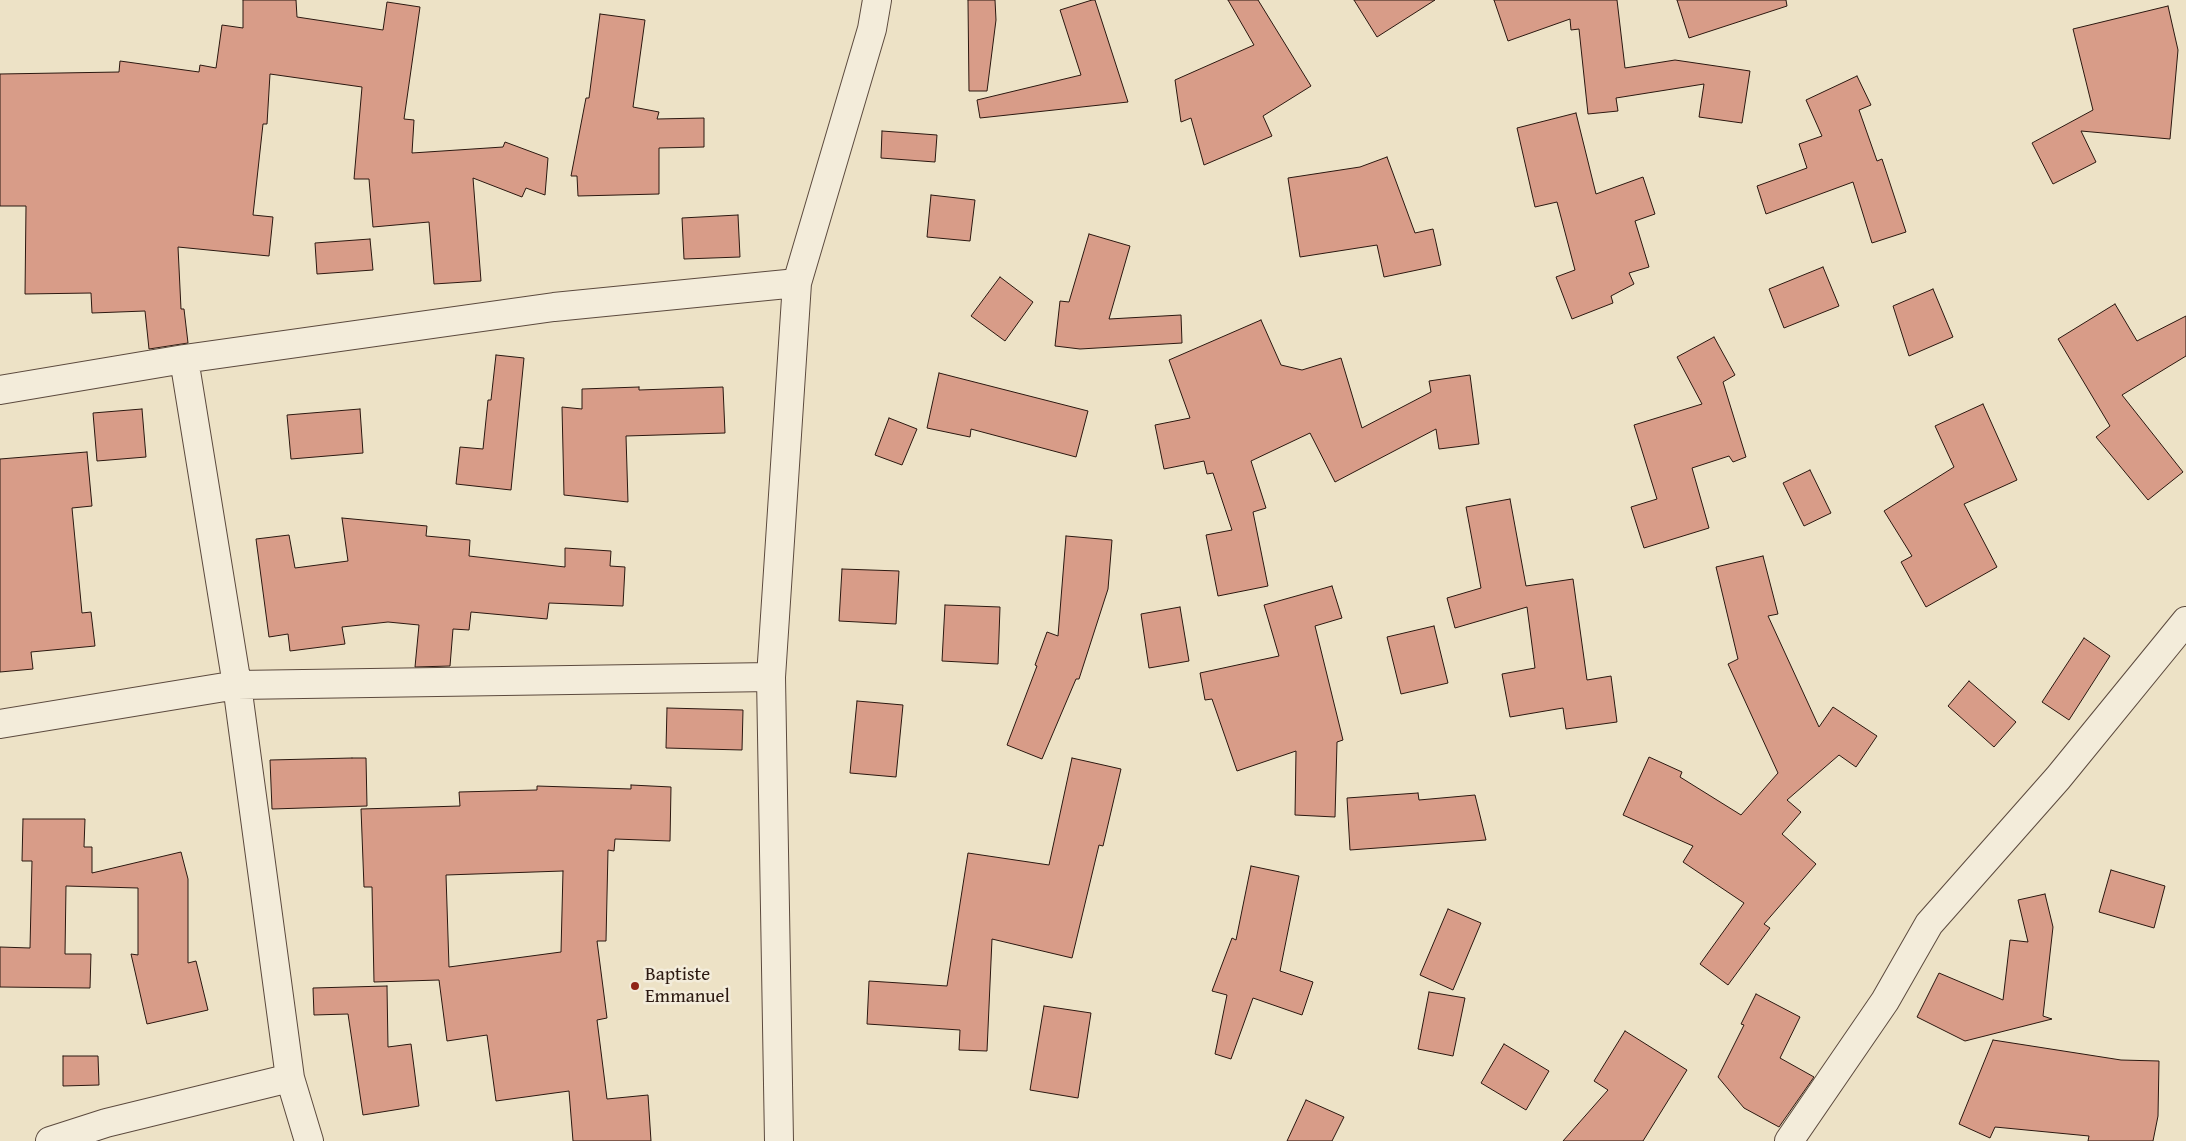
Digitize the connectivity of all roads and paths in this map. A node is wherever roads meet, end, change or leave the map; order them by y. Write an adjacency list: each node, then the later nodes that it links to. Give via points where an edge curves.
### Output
1 (877, 0): 2 (street, via 872,29)
2 (797, 283): 3 (street, via 554,307); 6 (street)
3 (184, 359): 4 (street); 7 (street)
4 (0, 390)
5 (2186, 621): 13 (street, via 2058,778 1930,924 1885,1001)
6 (771, 677): 7 (street); 12 (street)
7 (237, 685): 8 (street); 9 (street)
8 (0, 724)
9 (290, 1078): 10 (street, via 106,1123); 11 (street)
10 (50, 1141)
11 (309, 1141)
12 (779, 1141)
13 (1789, 1141)

